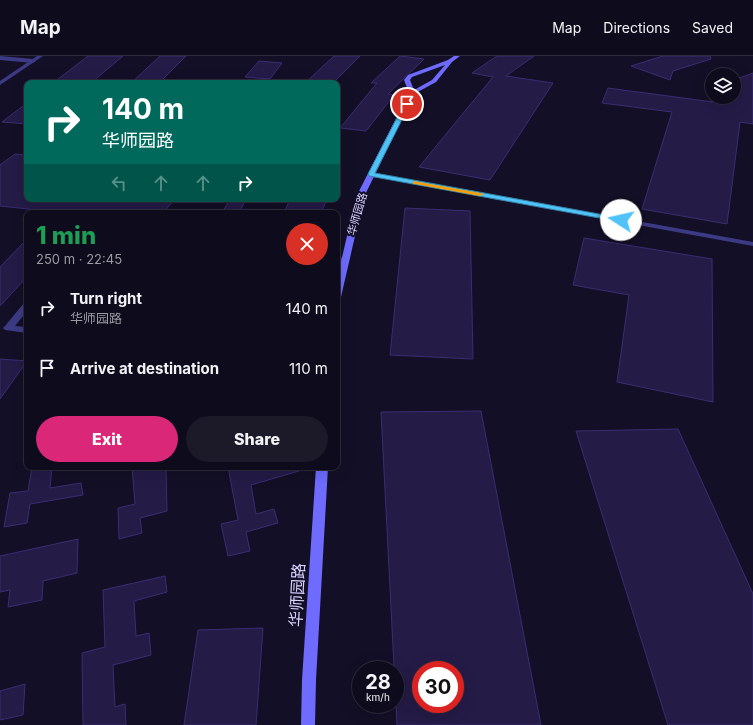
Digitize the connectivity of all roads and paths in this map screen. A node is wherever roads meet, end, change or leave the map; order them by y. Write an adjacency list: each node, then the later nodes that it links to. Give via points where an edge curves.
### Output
1 (40, 56): 4 (street)
2 (458, 56): 5 (main road)
3 (0, 58): 4 (street)
4 (33, 61): 6 (street)
5 (450, 61): 7 (main road, via 436,81); 7 (main road, via 410,76 407,80)
6 (0, 83)
7 (412, 93): 8 (main road, 华师园路)
8 (371, 174): 9 (street); 10 (main road, 华师园路, via 360,197)
9 (753, 244)
10 (341, 260)
11 (24, 309): 12 (street, via 8,328)
12 (24, 330)
13 (322, 470): 14 (main road, 华师园路)
14 (308, 725)

